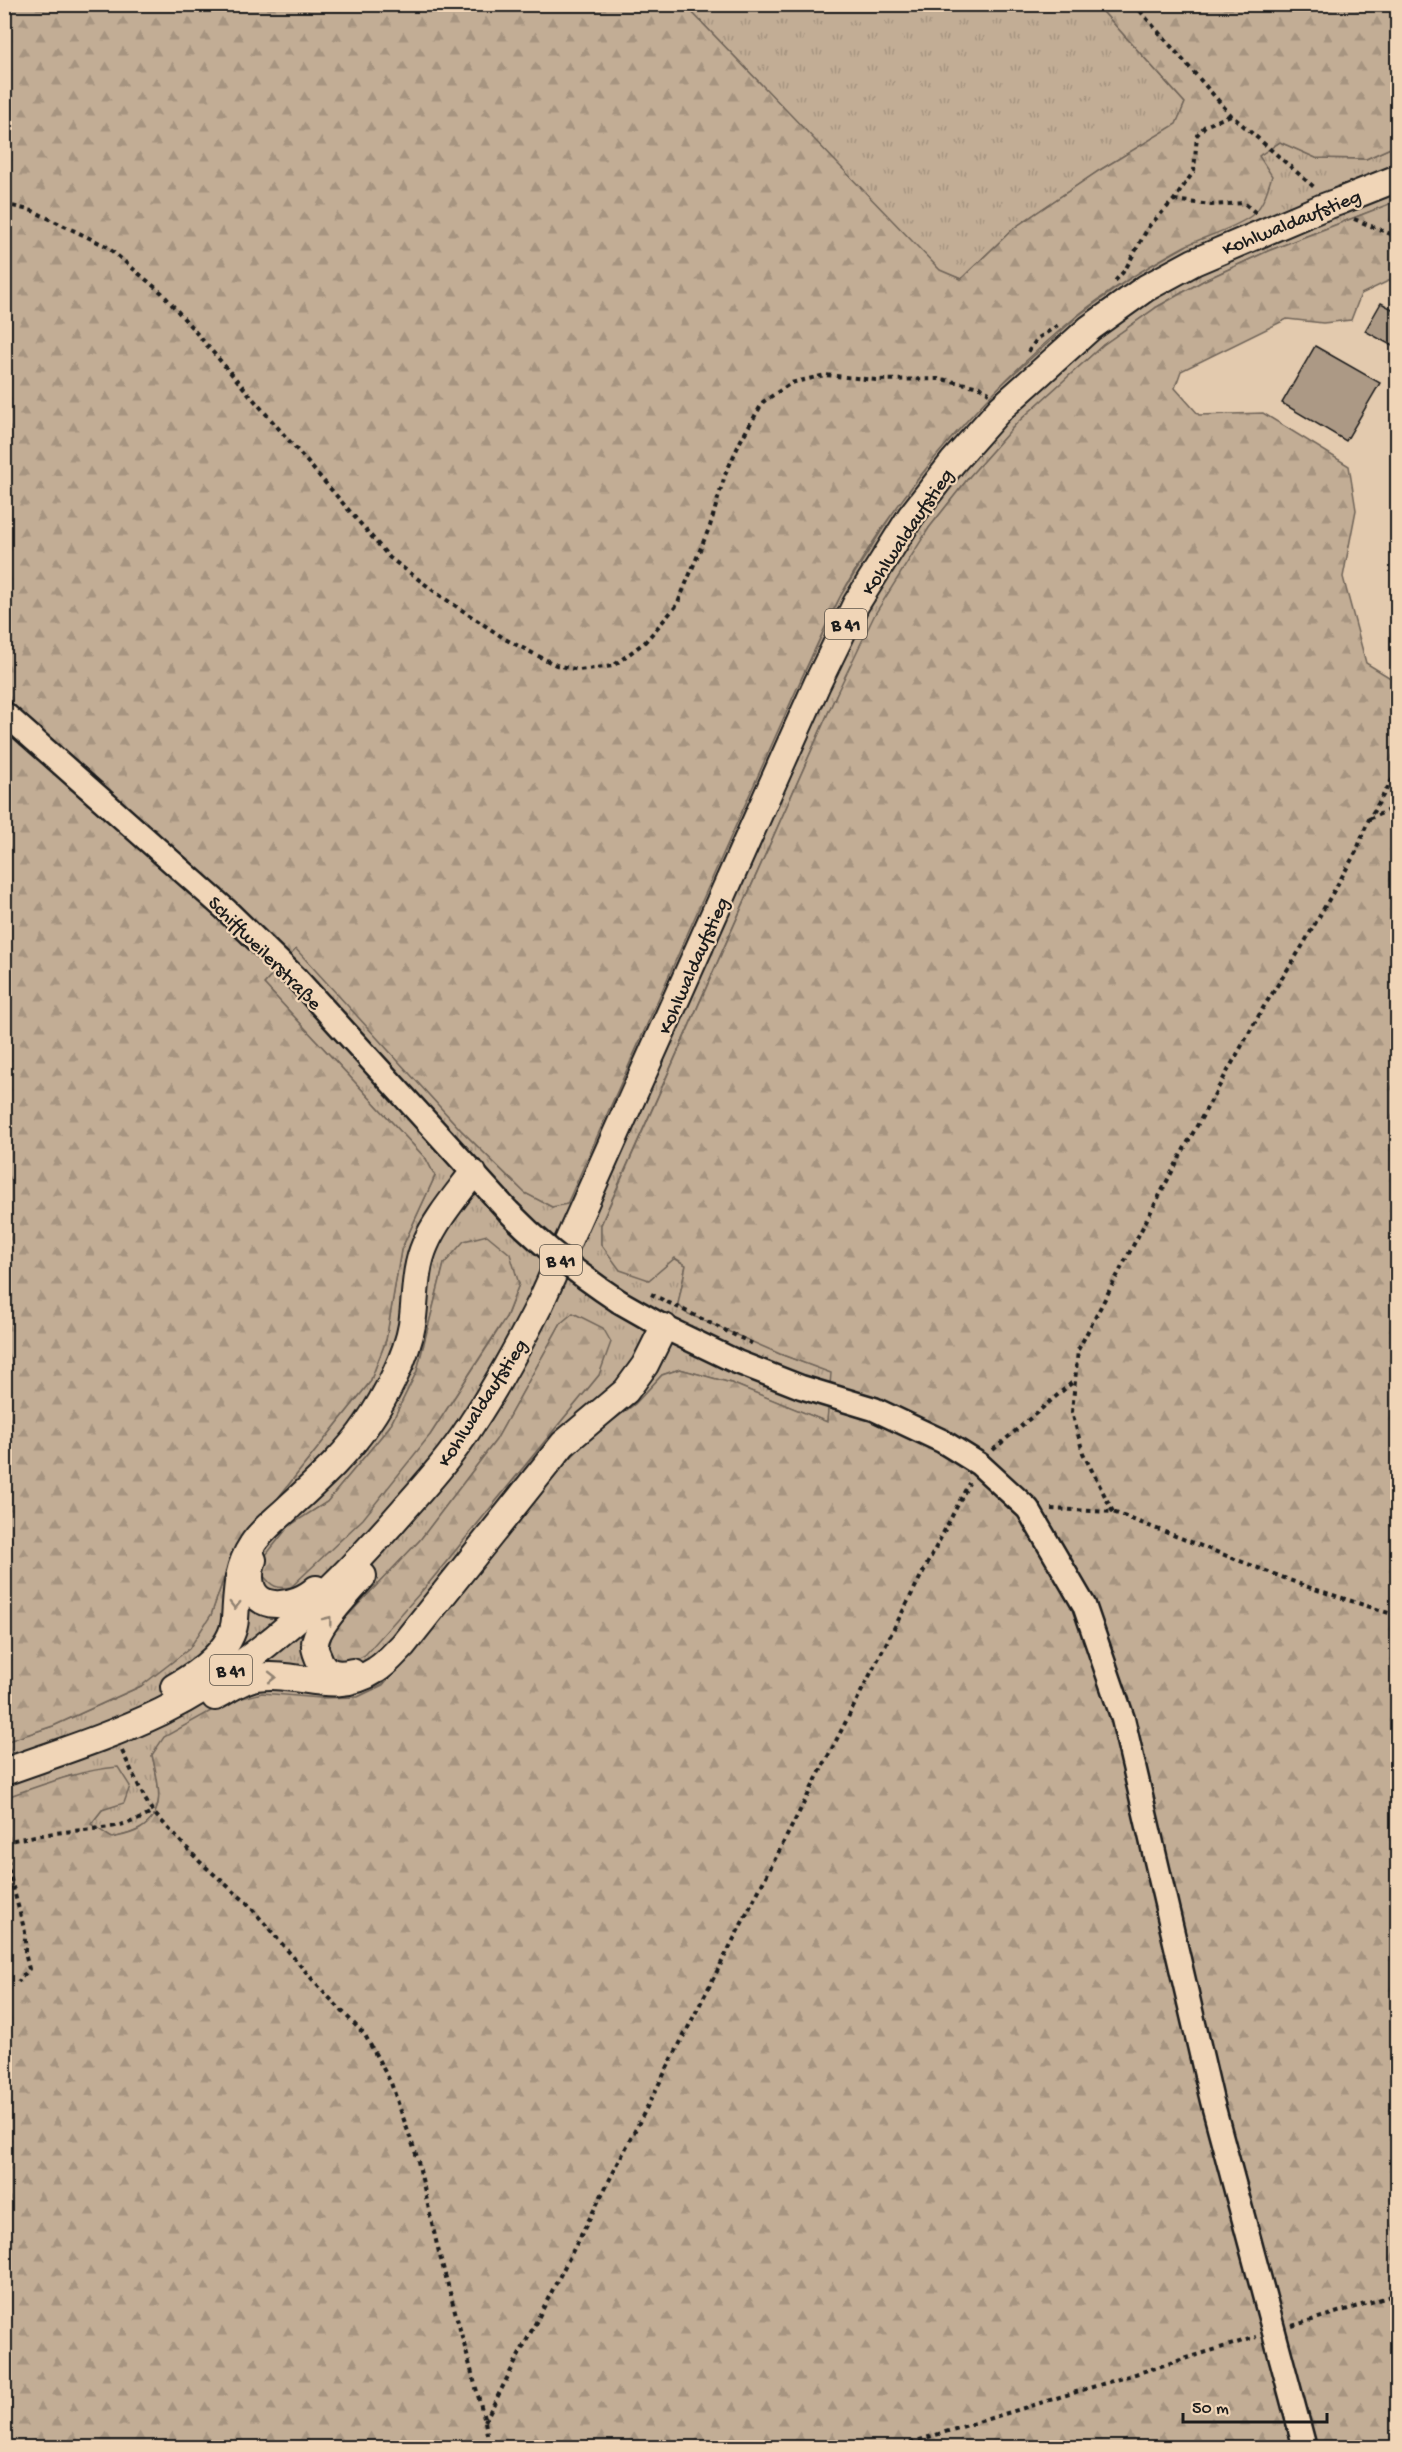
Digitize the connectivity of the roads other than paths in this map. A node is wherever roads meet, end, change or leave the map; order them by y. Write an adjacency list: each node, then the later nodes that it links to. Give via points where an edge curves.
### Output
1 (1398, 178): 5 (main road, Kohlwaldaufstieg / B 41, via 1194,262 1146,288 995,396 953,462 911,516 856,604 540,1304)
2 (4, 713): 3 (street, Schiffweilerstraße, via 225,909 297,979)
3 (472, 1173): 4 (street, Schiffweilerstraße, bridge, via 581,1276); 7 (main road, via 425,1244 417,1268 412,1328 377,1407 367,1424)
4 (664, 1327): 8 (main road, via 645,1365 626,1391 562,1444); 11 (street, Schiffweilerstraße, via 801,1388 874,1410 942,1441 979,1464 1028,1509 1084,1605 1123,1719 1212,2101)
5 (470, 1428): 6 (main road, Kohlwaldaufstieg / B 41); 8 (main road, one-way to 5, via 374,1664 341,1675 322,1666 315,1643 322,1626 419,1510)
6 (412, 1500): 7 (main road, via 311,1594 290,1604 274,1605 260,1599 251,1586 250,1566 271,1528); 9 (main road, Kohlwaldaufstieg / B 41, via 316,1602 220,1677 152,1716)
7 (293, 1504): 9 (main road, one-way to 9, via 252,1545 240,1570 229,1641 214,1657 187,1680 102,1728)
8 (403, 1644): 10 (main road, one-way to 8, via 120,1747 255,1677 278,1676 332,1684 360,1679 378,1669)
9 (4, 1771)
10 (4, 1781)
11 (1305, 2448)

